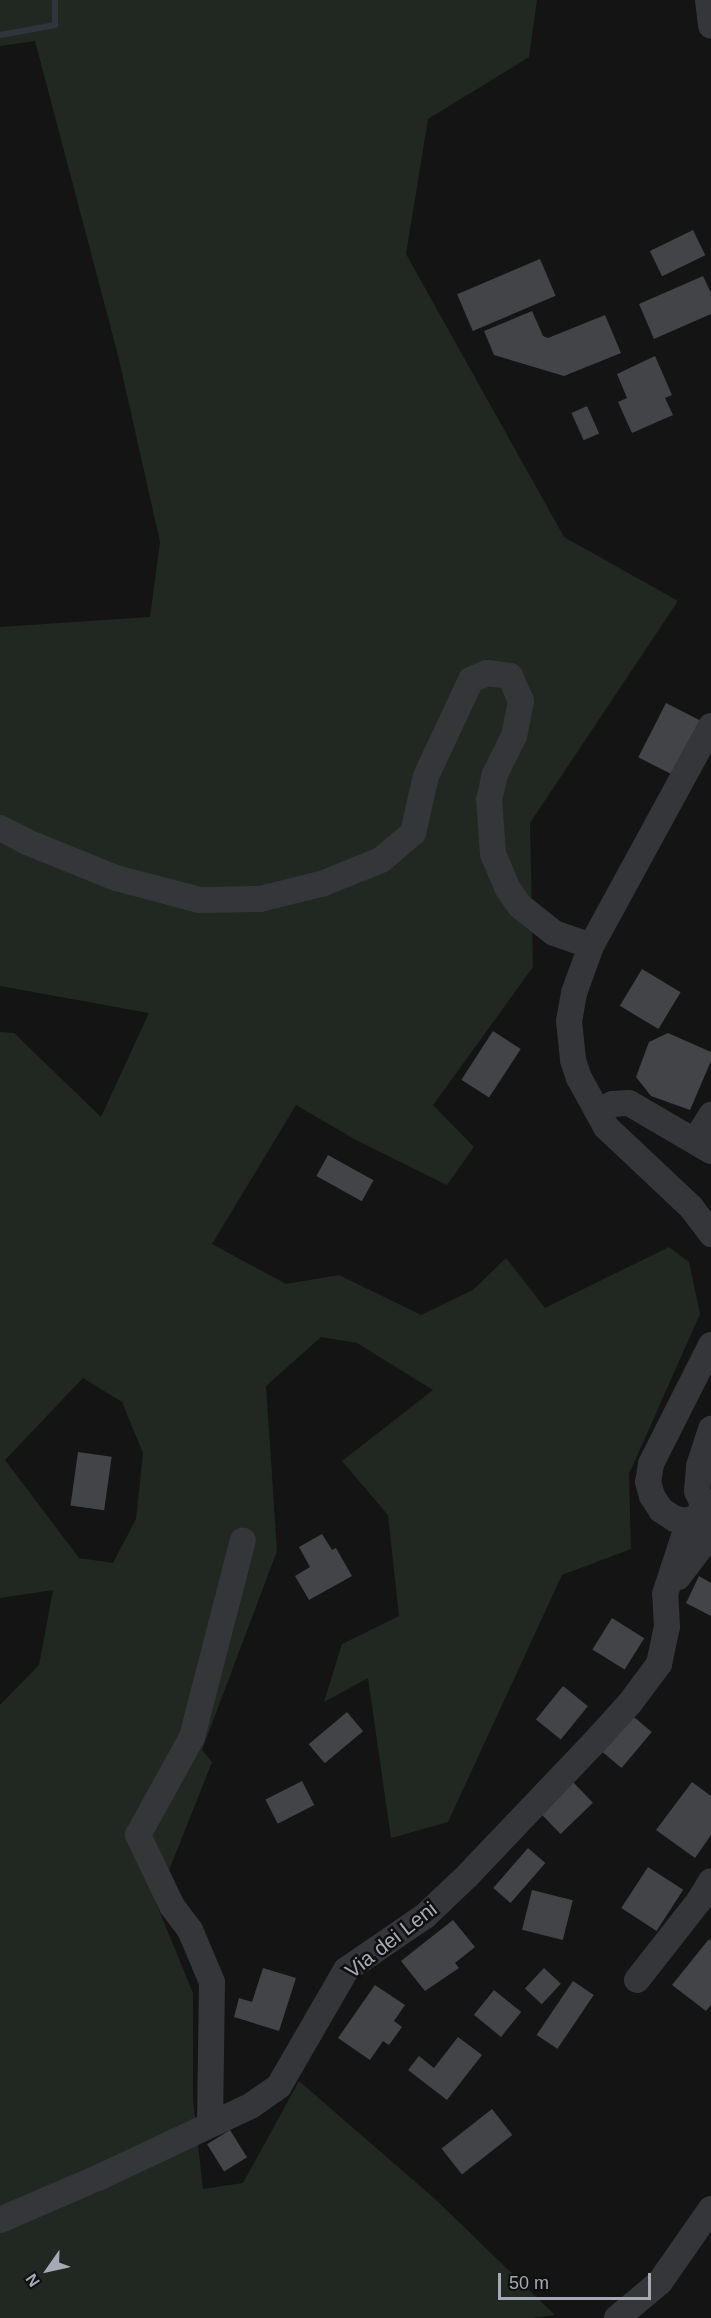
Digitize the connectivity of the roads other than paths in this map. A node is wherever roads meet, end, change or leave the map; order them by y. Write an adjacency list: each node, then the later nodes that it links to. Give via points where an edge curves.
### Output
1 (708, 0): 2 (street)
2 (711, 26)
3 (711, 726): 5 (street)
4 (0, 828): 5 (street, via 116,878 200,900 260,898 324,883 381,860 413,834 426,776 471,680 487,673 510,676 520,701 514,736 495,774 489,799 493,854 520,906)
5 (586, 957): 6 (street, via 569,1021 579,1078)
6 (597, 1111): 8 (street, via 629,1103); 9 (street, via 606,1126 691,1206)
7 (711, 1115): 8 (street)
8 (703, 1146)
9 (711, 1234)
10 (711, 1345): 12 (street, via 651,1464 648,1482 661,1510 675,1518)
11 (711, 1429): 12 (street, via 699,1466 697,1491)
12 (704, 1518): 16 (street, Via dei Leni, via 665,1594 667,1627 658,1664 630,1703 425,1916 346,1970 279,2086 252,2105)
13 (243, 1540): 16 (street, via 192,1737 138,1835 172,1906 190,1930 212,1982)
14 (711, 1881): 15 (street)
15 (637, 1980)
16 (210, 2124): 18 (street, Via dei Leni)
17 (711, 2209): 19 (street, via 660,2282)
18 (0, 2220)
19 (617, 2318)

